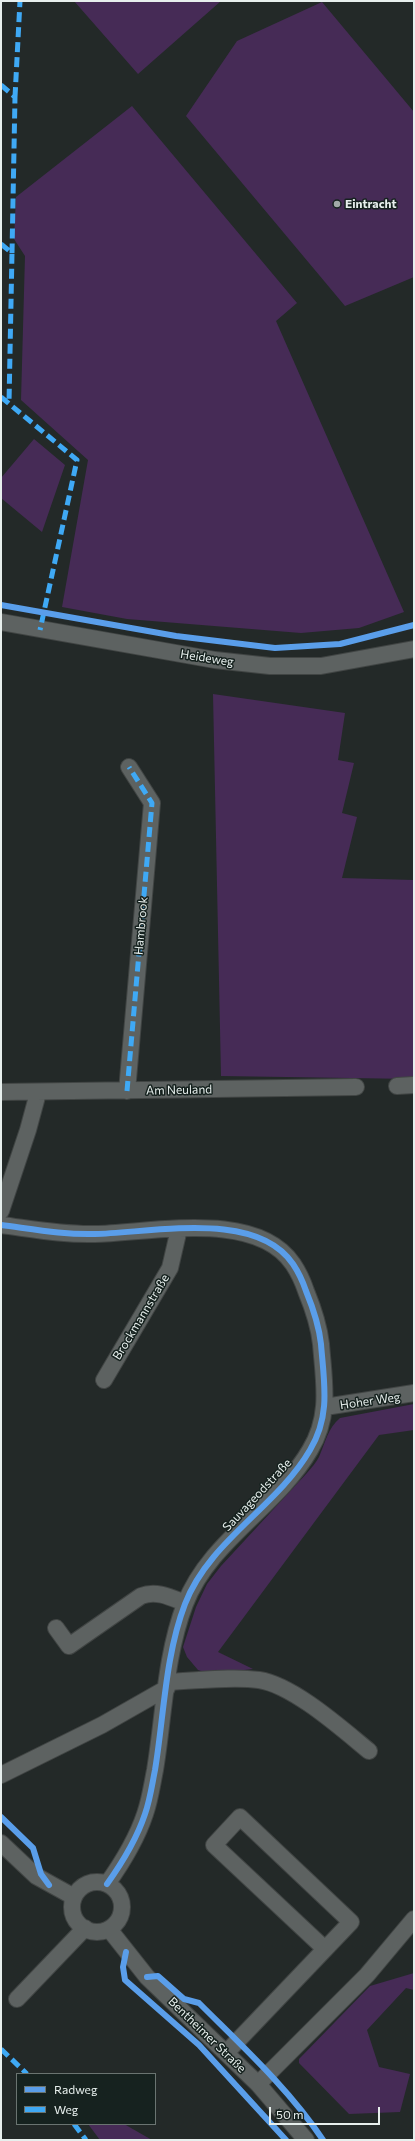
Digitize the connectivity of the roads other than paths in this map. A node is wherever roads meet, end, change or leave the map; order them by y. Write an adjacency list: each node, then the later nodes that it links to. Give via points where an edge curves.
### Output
1 (1, 622): 2 (street, Heideweg, via 216,660 270,666 321,666)
2 (414, 649)
3 (129, 767): 7 (street, Hambrook, via 152,803)
4 (414, 1085): 5 (street)
5 (397, 1086)
6 (356, 1087): 7 (street, Am Neuland)
7 (127, 1091): 9 (street, Am Neuland)
8 (1, 1092): 9 (street, Am Neuland)
9 (38, 1093): 10 (street)
10 (1, 1211)
11 (1, 1225): 12 (street, Sauvageodstraße, via 77,1234)
12 (179, 1229): 13 (street, Brockmannstraße, via 170,1268); 15 (street, Sauvageodstraße, via 234,1231 254,1236 274,1247 292,1263 308,1294 320,1333)
13 (104, 1380)
14 (414, 1393): 15 (street, Hoher Weg)
15 (326, 1407): 16 (street, Sauvageodstraße, via 311,1450 294,1474 217,1555)
16 (185, 1603): 17 (street, via 150,1592 69,1646); 18 (street, Sauvageodstraße)
17 (56, 1628)
18 (167, 1685): 19 (street, via 239,1679 261,1680 286,1690 343,1729); 20 (street, via 102,1725); 22 (street, Sauvageodstraße, via 146,1814)
19 (368, 1751)
20 (1, 1775)
21 (1, 1843): 23 (street, via 36,1876)
22 (107, 1884): 23 (street, via 88,1884); 26 (street, via 118,1893 123,1906 121,1915)
23 (74, 1897): 25 (street, via 75,1918)
24 (414, 1919): 30 (street, via 367,1975)
25 (85, 1928): 26 (street, via 101,1932); 28 (street)
26 (109, 1929): 29 (street, Bentheimer Straße, via 146,1977)
27 (325, 1949): 27 (street, via 351,1922 240,1817 214,1845); 29 (street)
28 (17, 1999)
29 (226, 2053): 30 (street, Bentheimer Straße)
30 (258, 2084): 31 (street, Bentheimer Straße)
31 (306, 2140)

